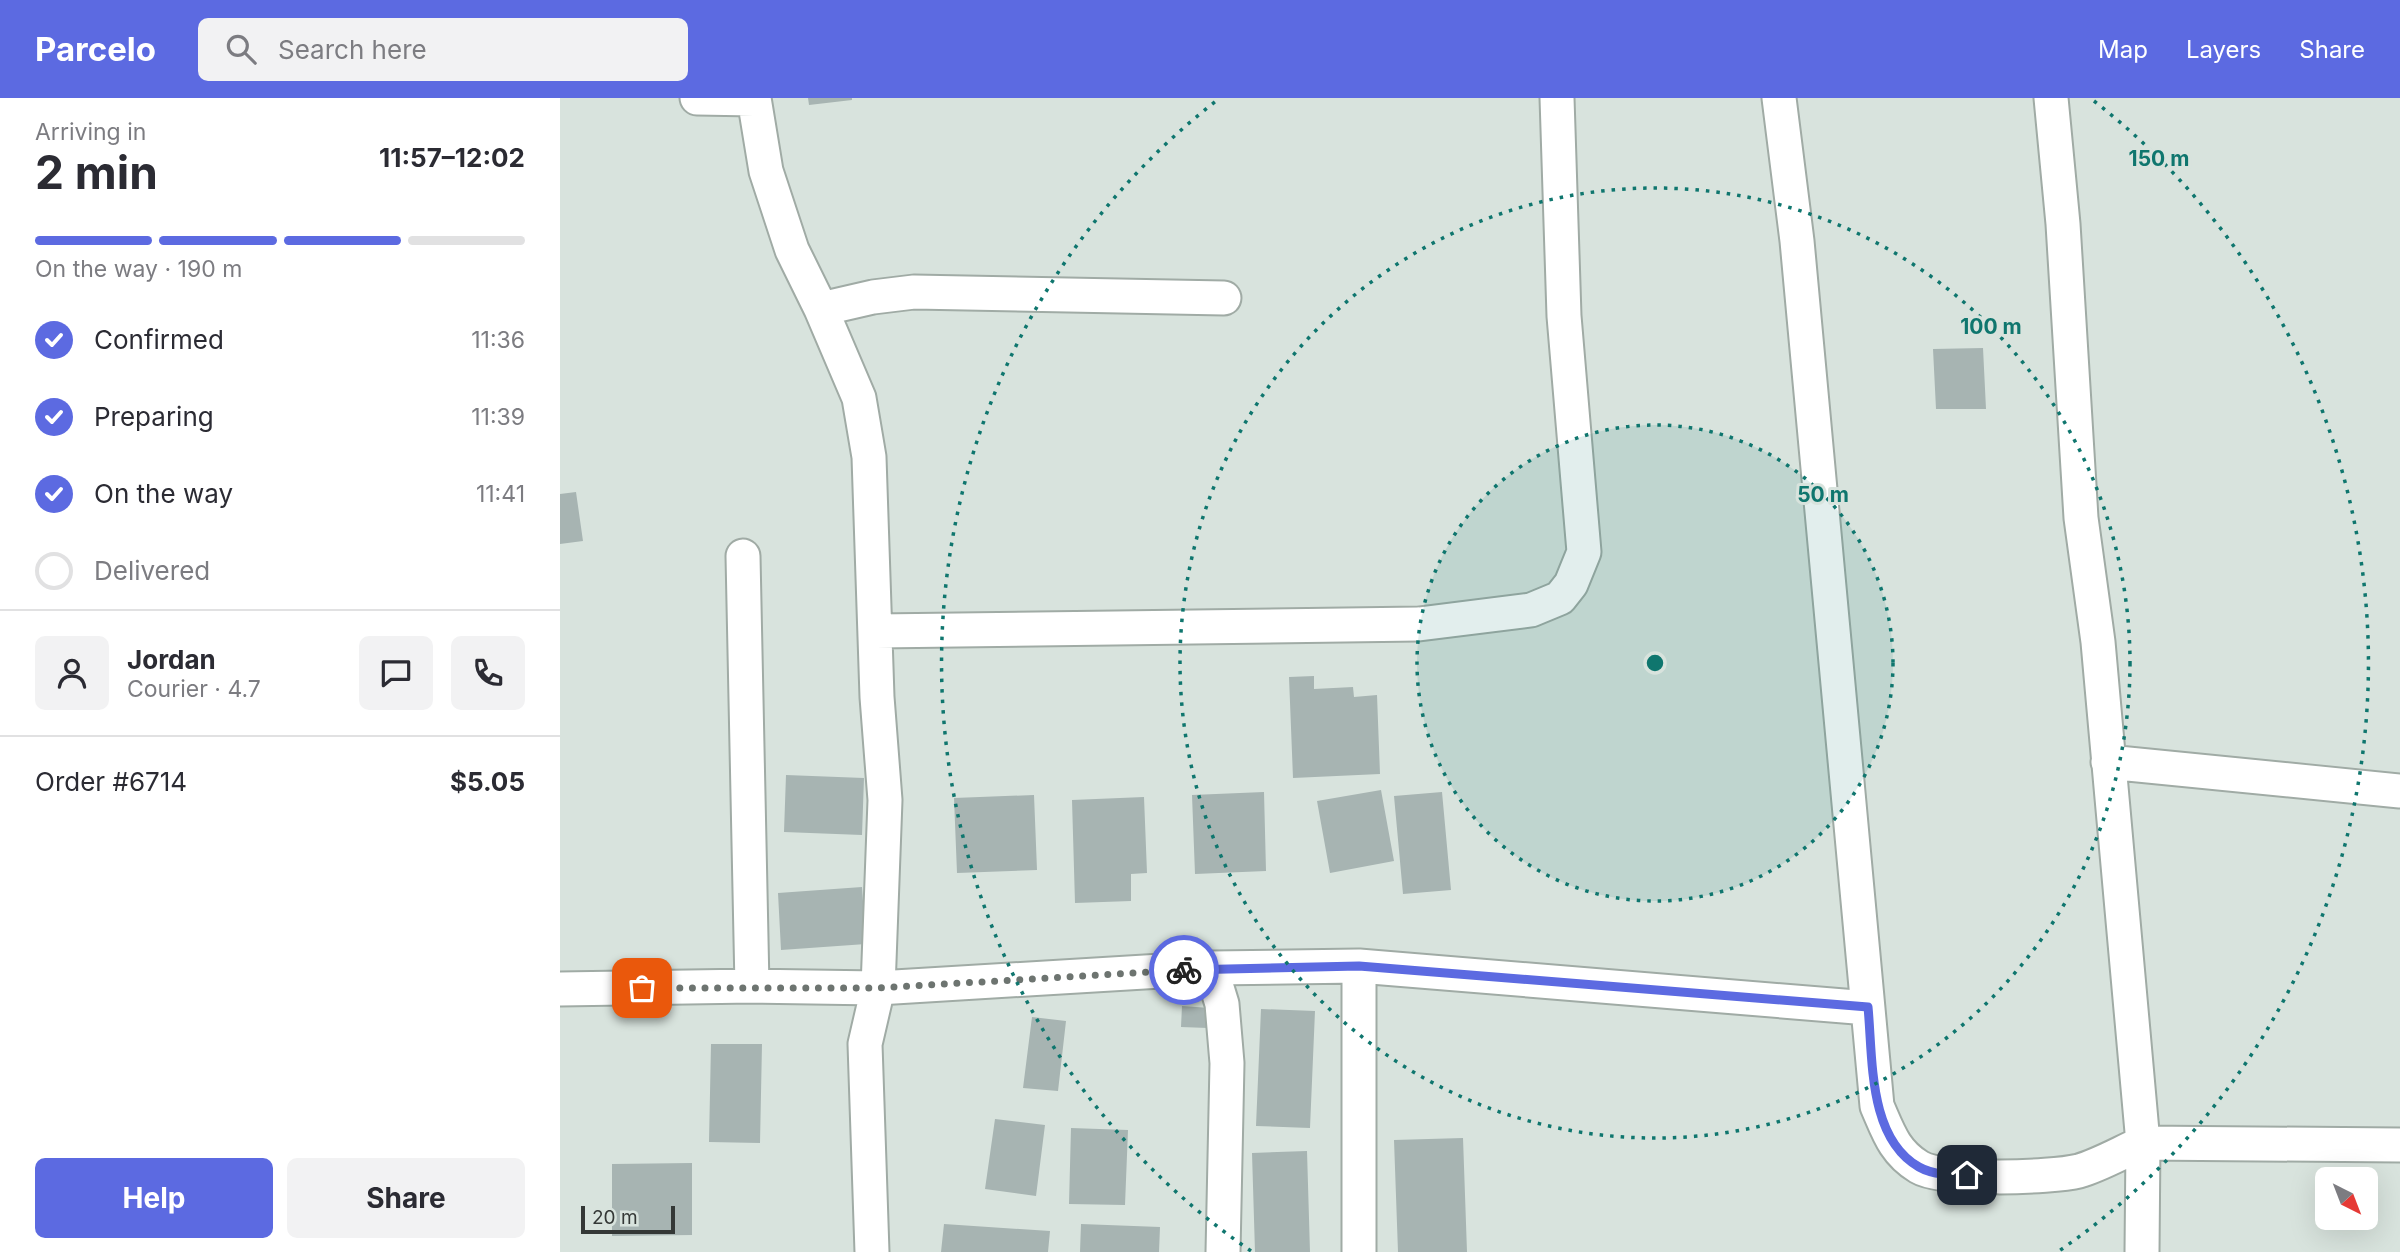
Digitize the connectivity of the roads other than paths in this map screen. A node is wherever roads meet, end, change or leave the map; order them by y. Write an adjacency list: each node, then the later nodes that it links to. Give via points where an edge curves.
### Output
1 (697, 98): 2 (street)
2 (754, 98): 7 (street, via 771,184 792,250)
3 (1557, 98): 9 (street, via 1564,316 1584,552 1560,598 1531,610 1419,624)
4 (1779, 98): 17 (street, via 1797,241)
5 (2051, 98): 10 (street, via 2081,518)
6 (1224, 298): 7 (street, via 915,292)
7 (821, 309): 9 (street, via 859,398 869,457)
8 (743, 556): 14 (street)
9 (876, 631): 15 (street, via 884,800)
10 (2108, 762): 11 (street); 18 (street)
11 (2400, 791)
12 (1359, 966): 13 (street); 17 (street); 22 (street)
13 (1210, 968): 15 (street); 21 (street, via 1222,1004 1227,1063)
14 (752, 986): 15 (street); 16 (street)
15 (878, 988): 20 (street, via 865,1044)
16 (560, 989)
17 (1868, 1007): 18 (street, via 1877,1106 1894,1145 1919,1167 1943,1175 2041,1176 2079,1171)
18 (2143, 1143): 19 (street); 23 (street)
19 (2400, 1145)
20 (872, 1252)
21 (1223, 1252)
22 (1359, 1252)
23 (2142, 1252)

